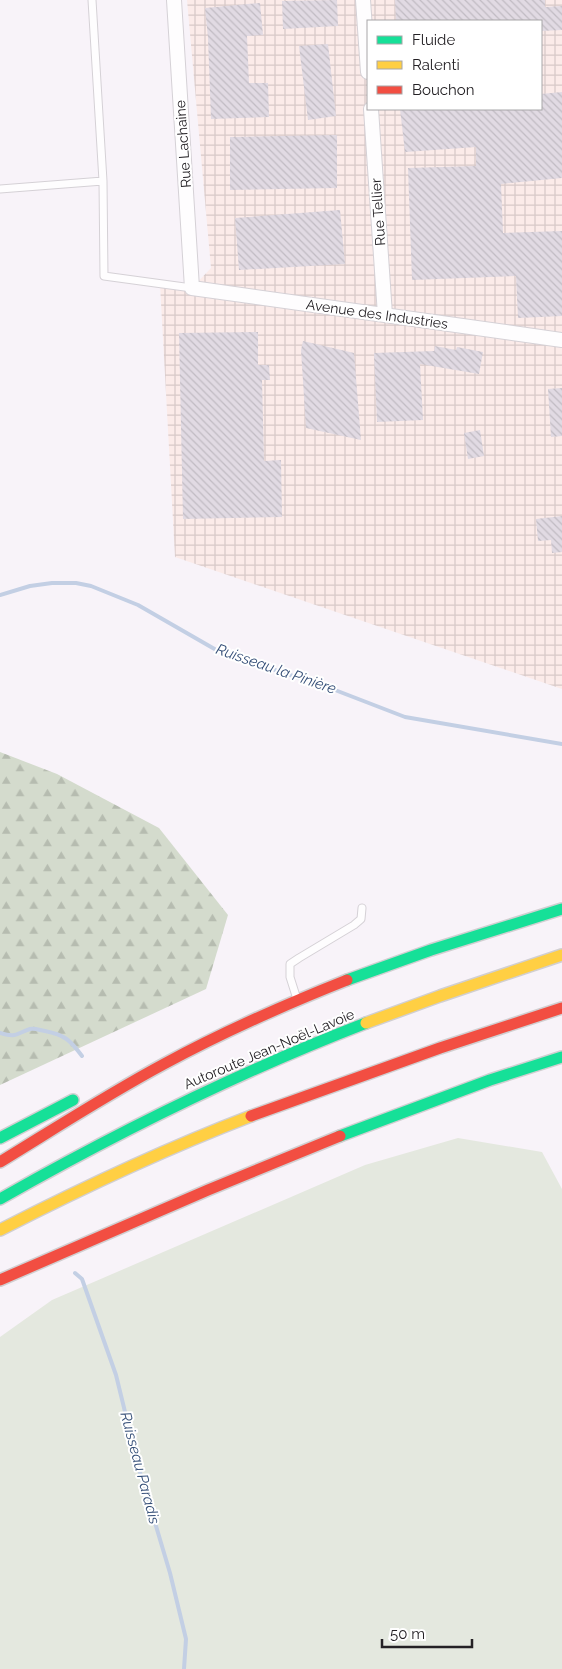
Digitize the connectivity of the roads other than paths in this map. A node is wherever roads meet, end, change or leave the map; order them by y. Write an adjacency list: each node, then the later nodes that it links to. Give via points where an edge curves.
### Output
1 (92, 0): 6 (lane)
2 (174, 0): 8 (street, Rue Lachaine)
3 (363, 0): 4 (street)
4 (367, 58)
5 (371, 110): 9 (street, Rue Tellier)
6 (103, 181): 7 (lane); 8 (lane, via 104,276)
7 (0, 189)
8 (192, 288): 9 (street, Avenue des Industries)
9 (385, 315): 10 (street, Avenue des Industries)
10 (562, 340)
11 (362, 908): 14 (lane, via 362,915 354,925 290,964 290,977)
12 (562, 909): 14 (highway, via 376,969)
13 (562, 955): 22 (highway, Autoroute Jean-Noël-Lavoie, via 412,1006 268,1064 145,1120)
14 (298, 1001): 16 (highway)
15 (562, 1008): 23 (highway, via 247,1117 127,1168)
16 (219, 1036): 18 (highway); 21 (highway, via 143,1076)
17 (562, 1057): 24 (highway, via 366,1126)
18 (100, 1088)
19 (83, 1095): 20 (highway)
20 (0, 1138)
21 (0, 1162)
22 (0, 1199)
23 (0, 1230)
24 (37, 1264): 25 (highway); 26 (highway)
25 (0, 1280)
26 (0, 1288)

